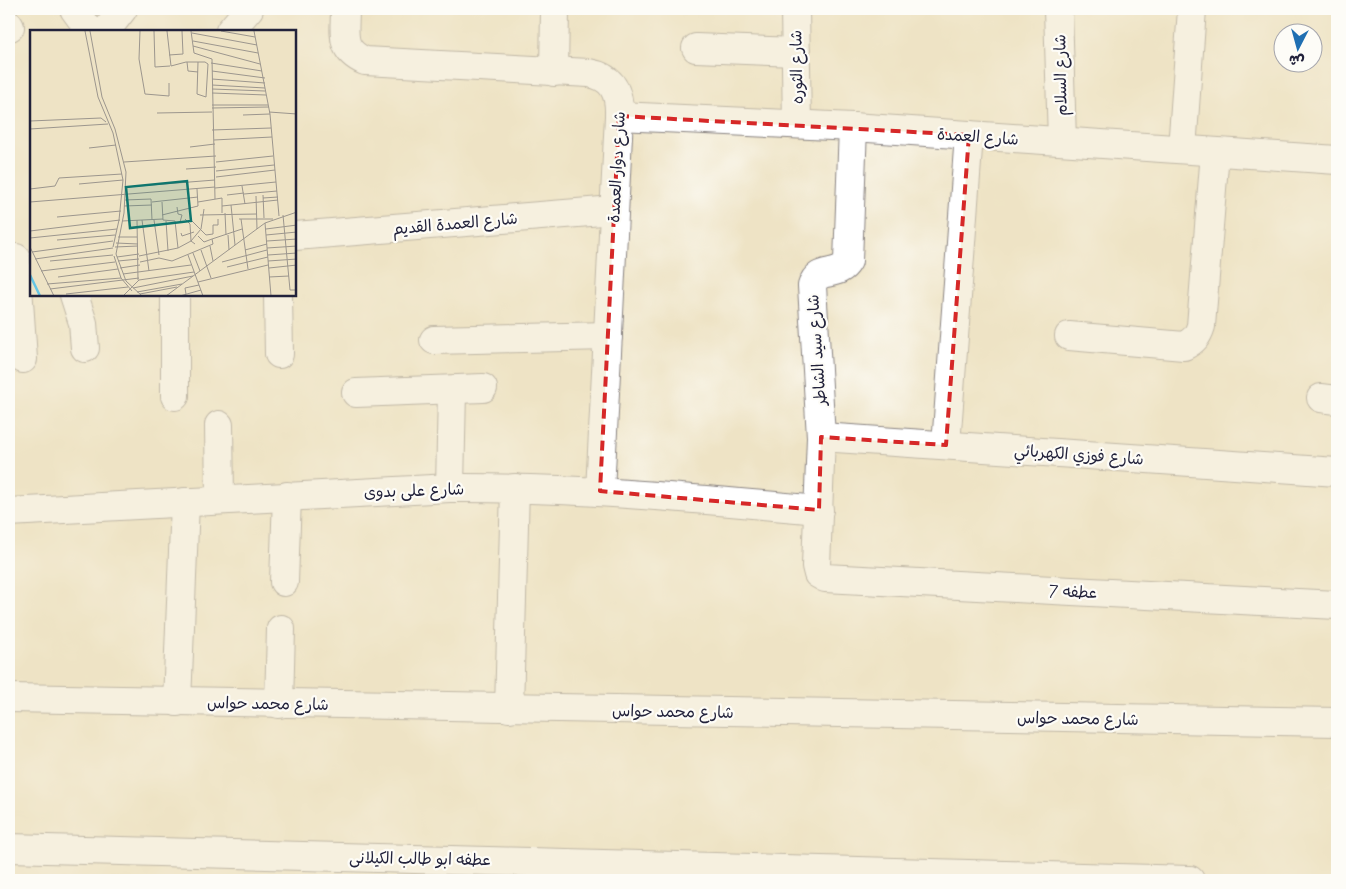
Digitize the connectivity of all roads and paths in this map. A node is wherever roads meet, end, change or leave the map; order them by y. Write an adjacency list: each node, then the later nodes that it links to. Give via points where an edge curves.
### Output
1 (74, 9): 9 (street)
2 (123, 9): 10 (street)
3 (249, 9): 11 (street)
4 (345, 9): 14 (street, شارع دوار العمدة, via 344,42 349,51 365,62)
5 (554, 9): 14 (street)
6 (795, 9): 13 (street, شارع الثوره)
7 (1058, 9): 19 (street, شارع السلام)
8 (1192, 9): 20 (street)
9 (89, 30)
10 (107, 30)
11 (231, 30)
12 (696, 48): 13 (street)
13 (796, 52): 16 (street, شارع الثوره)
14 (554, 72): 15 (street, شارع دوار العمدة, via 599,75 608,81 619,98)
15 (619, 116): 16 (street, شارع العمدة); 23 (street, شارع دوار العمدة)
16 (797, 124): 17 (street, شارع العمدة)
17 (853, 127): 18 (street, شارع العمدة); 40 (street, شارع سيد الشاطر, via 848,261 840,270 818,275 812,286)
18 (969, 135): 19 (street, شارع العمدة); 41 (street)
19 (1062, 141): 20 (street, شارع العمدة)
20 (1182, 149): 21 (street, شارع العمدة)
21 (1215, 152): 22 (street, شارع العمدة); 30 (street, via 1198,335 1184,346)
22 (1337, 160)
23 (614, 210): 24 (street, شارع العمدة القديم); 29 (street, شارع دوار العمدة)
24 (296, 236)
25 (19, 257): 34 (street)
26 (74, 296): 32 (street, via 83,323)
27 (176, 296): 38 (street)
28 (278, 296): 33 (street)
29 (608, 336): 31 (street); 45 (street, شارع دوار العمدة)
30 (1069, 336)
31 (434, 340)
32 (85, 348)
33 (279, 354)
34 (23, 359)
35 (483, 388): 36 (street)
36 (452, 390): 37 (street); 43 (street)
37 (356, 393)
38 (175, 396)
39 (219, 425): 47 (street)
40 (821, 437): 41 (street, شارع فوزي الكهربائي); 49 (street, شارع سيد الشاطر)
41 (946, 445): 42 (street, شارع فوزي الكهربائي)
42 (1337, 472)
43 (450, 488): 44 (street, شارع على بدوى); 46 (street, شارع على بدوى)
44 (515, 488): 45 (street, شارع على بدوى); 58 (street)
45 (600, 491): 49 (street, شارع على بدوى)
46 (287, 496): 47 (street, شارع على بدوى); 52 (street)
47 (220, 500): 48 (street, شارع على بدوى)
48 (185, 502): 50 (street, شارع على بدوى); 56 (street)
49 (819, 510): 51 (street, شارع سيد الشاطر)
50 (9, 512)
51 (816, 566): 53 (street, عطفه 7, via 818,574 826,578)
52 (284, 582)
53 (1337, 605)
54 (281, 629): 57 (street)
55 (9, 698): 56 (street, شارع محمد حواس)
56 (177, 702): 57 (street, شارع محمد حواس)
57 (279, 704): 58 (street, شارع محمد حواس)
58 (509, 708): 59 (street, شارع محمد حواس)
59 (1337, 722)
60 (9, 848): 61 (street, عطفه ابو طالب الكيلانى)
61 (1190, 880)

